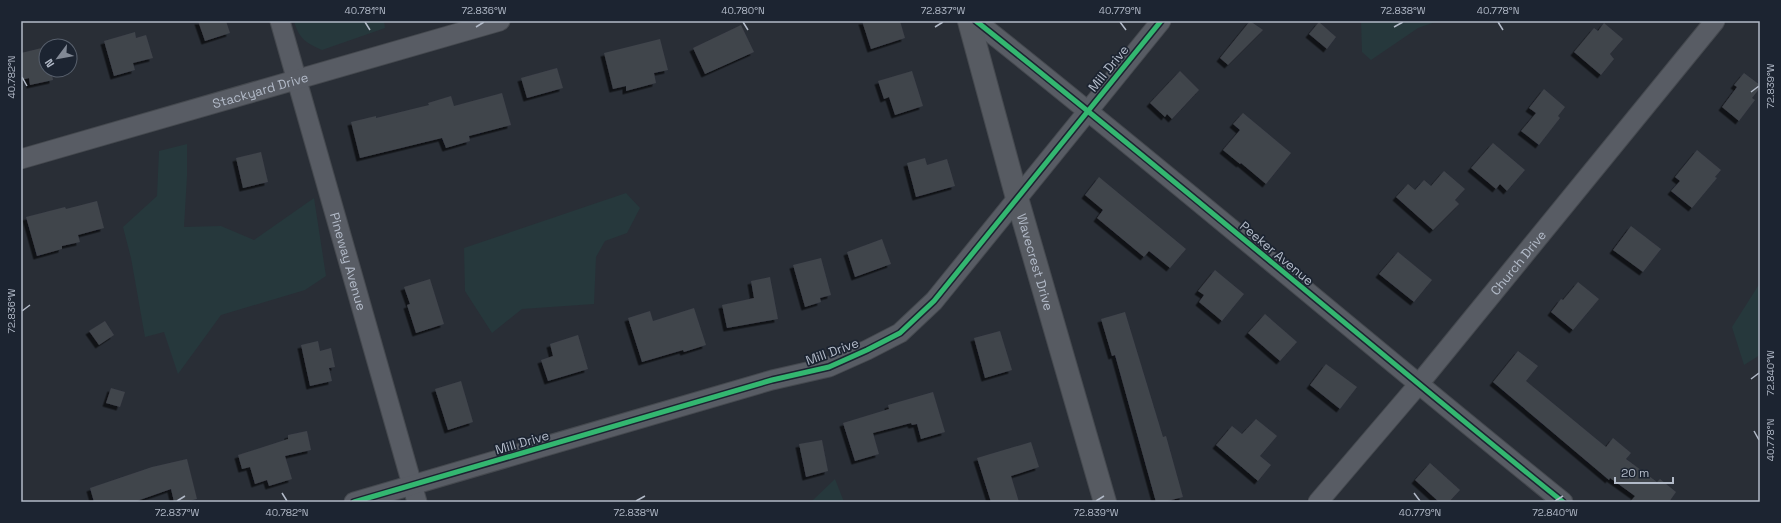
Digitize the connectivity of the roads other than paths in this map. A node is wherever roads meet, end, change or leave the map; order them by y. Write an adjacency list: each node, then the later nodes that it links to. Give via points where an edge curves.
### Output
1 (280, 21): 7 (street, Pineway Avenue)
2 (500, 21): 7 (street, Stackyard Drive)
3 (969, 21): 10 (street, Wavecrest Drive)
4 (976, 21): 8 (street, Peeker Avenue)
5 (1161, 21): 8 (street, Mill Drive)
6 (1715, 21): 11 (street, Church Drive)
7 (297, 80): 9 (street, Stackyard Drive); 12 (street, Pineway Avenue)
8 (1088, 110): 10 (street, Mill Drive); 11 (street, Peeker Avenue)
9 (21, 159)
10 (1017, 198): 12 (street, Mill Drive, via 934,301 900,333 867,350 829,367 772,380); 14 (street, Wavecrest Drive)
11 (1418, 385): 15 (street, Church Drive); 16 (street, Peeker Avenue)
12 (414, 494): 13 (street, Mill Drive)
13 (354, 502)
14 (1105, 502)
15 (1318, 502)
16 (1563, 502)

